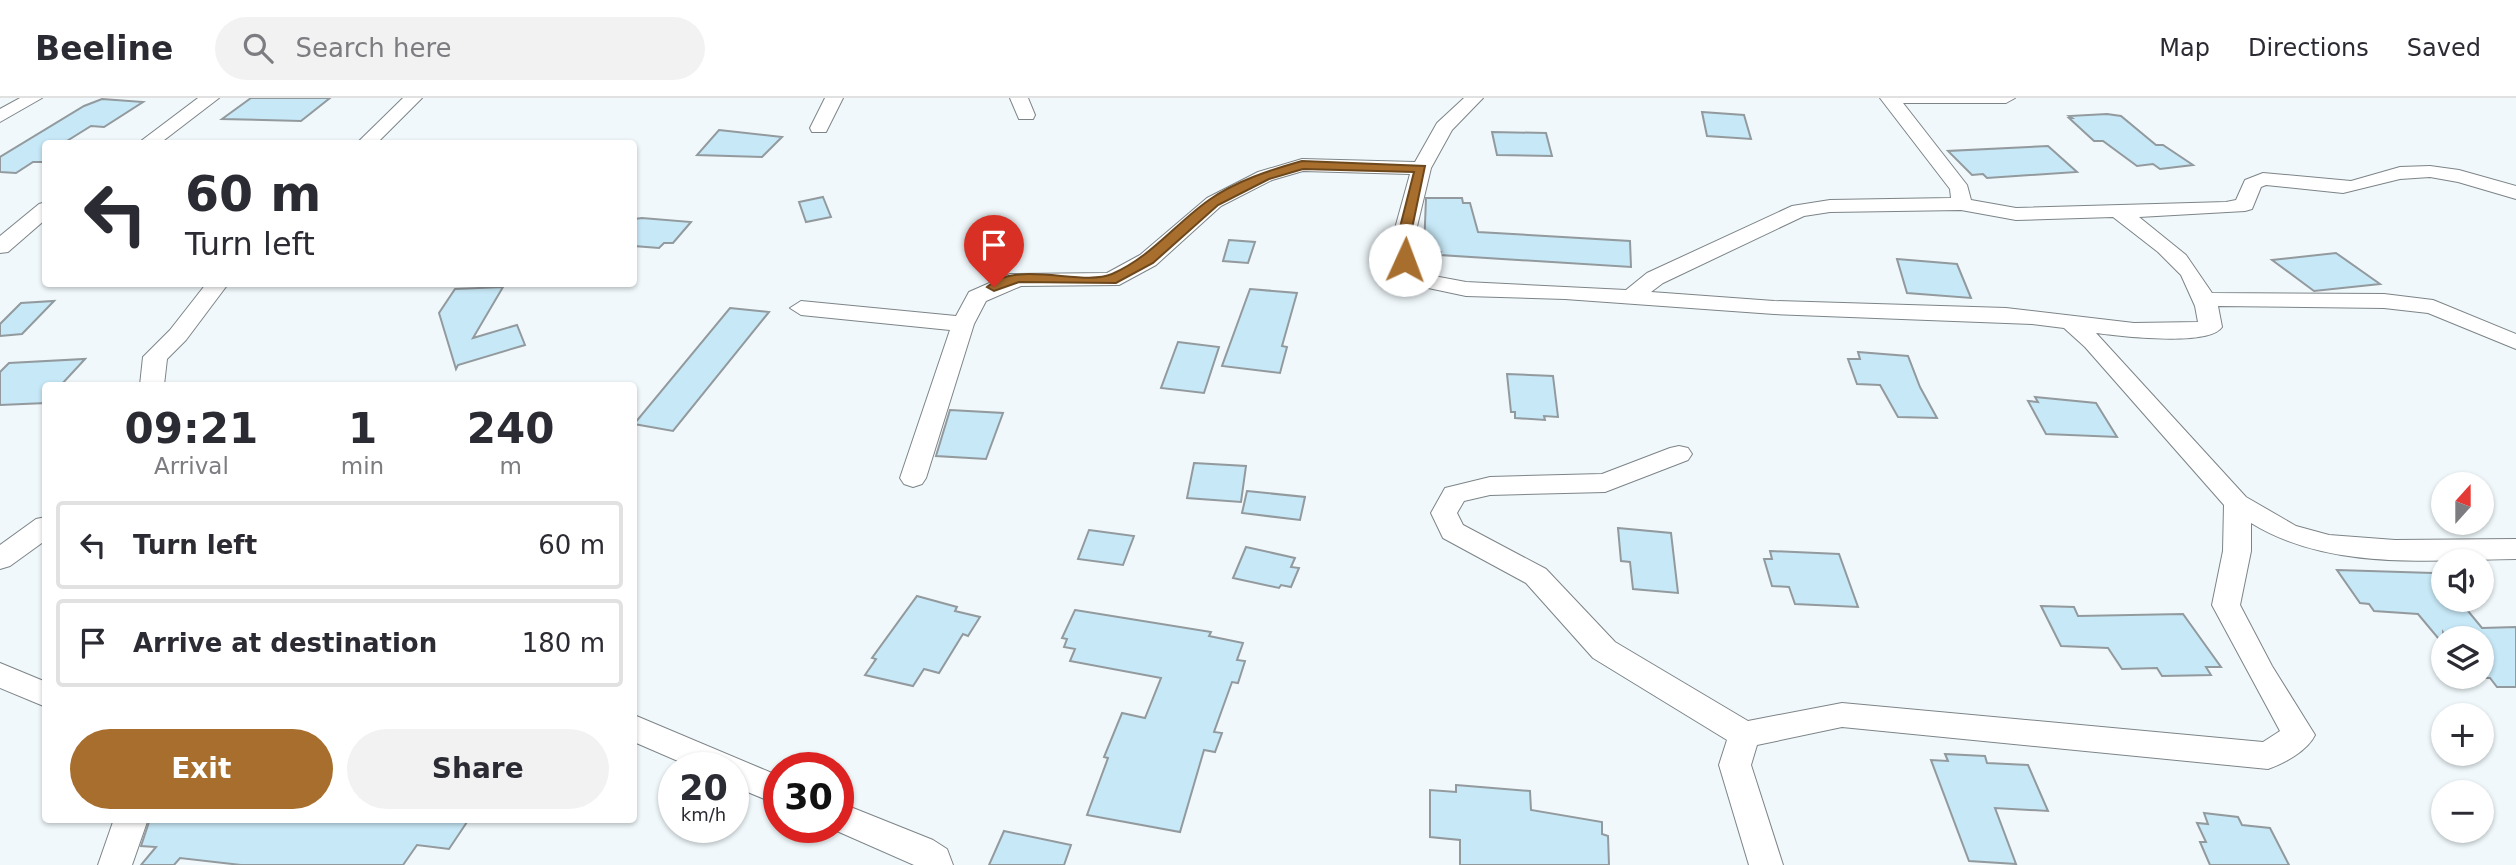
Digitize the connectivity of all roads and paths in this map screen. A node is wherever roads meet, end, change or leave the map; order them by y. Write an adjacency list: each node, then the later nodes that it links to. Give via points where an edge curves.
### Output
1 (33, 98): 8 (street)
2 (210, 98): 10 (street)
3 (413, 98): 11 (street)
4 (834, 98): 9 (street)
5 (1474, 98): 12 (street, via 1444,127)
6 (1889, 98): 7 (street); 14 (street, via 1960,189)
7 (2006, 98)
8 (0, 116)
9 (819, 128)
10 (152, 140)
11 (369, 140)
12 (1421, 168): 19 (street, via 1402,243 1408,276 1436,287 1468,291); 23 (street, via 1302,165 1265,176 1214,202 1148,260 1111,280 1017,278 977,297)
13 (2516, 192): 16 (street, via 2429,171 2342,187 2263,179 2252,184 2245,205)
14 (1961, 204): 16 (street, via 2016,214); 19 (street, via 1799,210 1655,278)
15 (42, 211): 17 (street)
16 (2118, 211): 20 (street, via 2170,249 2193,274)
17 (0, 247)
18 (214, 287): 25 (street, via 155,357)
19 (1632, 296): 22 (street)
20 (2207, 300): 22 (street, via 2211,327 2179,333 2127,331); 24 (street, via 2384,301 2433,307)
21 (802, 308): 23 (street)
22 (2069, 321): 28 (street)
23 (963, 324): 27 (street)
24 (2516, 342)
25 (152, 382)
26 (1679, 454): 35 (street, via 1605,483 1490,486 1454,494 1444,513 1453,531 1536,576 1604,650)
27 (913, 478)
28 (2238, 503): 30 (street, via 2287,533 2329,545 2395,550); 35 (street, via 2236,551 2226,605 2299,735 2268,756 1842,715)
29 (42, 529): 31 (street)
30 (2516, 549)
31 (0, 559)
32 (0, 675): 33 (street)
33 (42, 693)
34 (637, 729): 36 (street)
35 (1744, 735): 41 (street, via 1735,765)
36 (690, 752)
37 (130, 823): 39 (street)
38 (854, 823): 40 (street, via 921,851)
39 (115, 865)
40 (936, 865)
41 (1766, 865)

